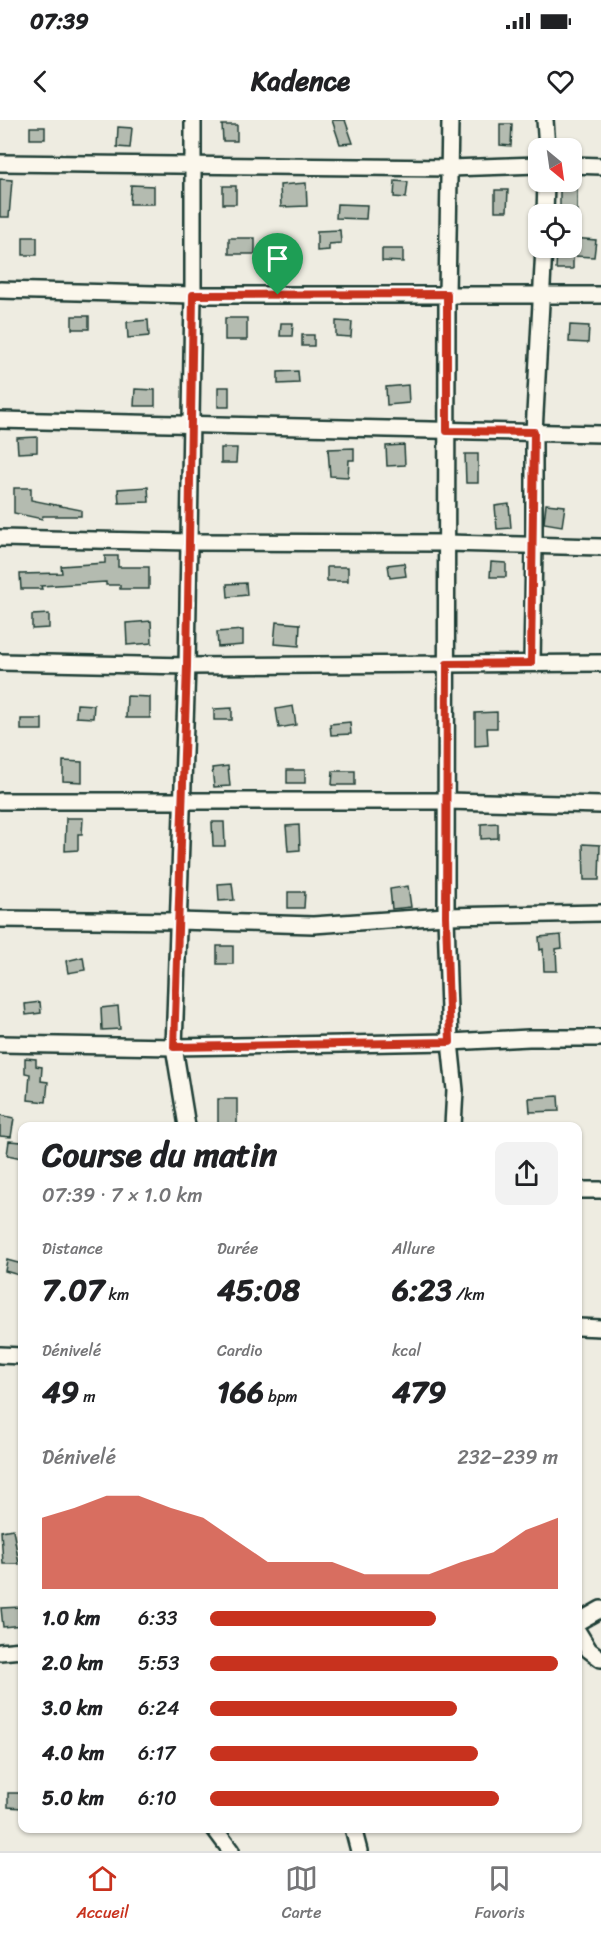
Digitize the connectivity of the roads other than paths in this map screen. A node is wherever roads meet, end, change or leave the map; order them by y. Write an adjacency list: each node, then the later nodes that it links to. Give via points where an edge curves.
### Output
1 (193, 120): 6 (street)
2 (450, 120): 10 (street)
3 (545, 120): 4 (street)
4 (546, 138)
5 (0, 163): 6 (street)
6 (193, 165): 10 (street); 15 (street)
7 (528, 165): 10 (street)
8 (582, 165): 9 (street)
9 (601, 166)
10 (450, 168): 13 (street)
11 (543, 258): 14 (street)
12 (0, 290): 15 (street)
13 (447, 294): 14 (street); 15 (street); 19 (street)
14 (542, 294): 16 (street); 20 (street)
15 (193, 295): 18 (street)
16 (601, 295)
17 (0, 420): 18 (street)
18 (190, 423): 19 (street); 23 (street)
19 (447, 431): 20 (street); 24 (street)
20 (534, 432): 21 (street); 25 (street)
21 (601, 434)
22 (0, 538): 23 (street)
23 (189, 542): 24 (street); 31 (street)
24 (447, 543): 25 (street); 30 (street)
25 (534, 545): 26 (street); 28 (street)
26 (601, 547)
27 (0, 662): 31 (street)
28 (531, 663): 29 (street); 30 (street)
29 (601, 663)
30 (447, 664): 31 (street); 34 (street)
31 (187, 666): 33 (street)
32 (0, 801): 33 (street)
33 (182, 801): 34 (street); 39 (street)
34 (447, 801): 35 (street); 37 (street)
35 (601, 805)
36 (601, 913): 37 (street)
37 (446, 916): 39 (street, via 313,925); 41 (street)
38 (0, 919): 39 (street)
39 (178, 921): 43 (street)
40 (601, 1038): 41 (street)
41 (450, 1042): 43 (street); 45 (street, via 456,1090)
42 (0, 1044): 43 (street)
43 (174, 1047): 44 (street)
44 (186, 1122)
45 (453, 1122)
46 (582, 1190): 47 (street)
47 (601, 1190)
48 (582, 1327): 49 (street)
49 (601, 1328)
50 (0, 1355): 51 (street)
51 (18, 1356)
52 (601, 1610): 53 (street)
53 (582, 1620)
54 (582, 1639): 57 (street)
55 (18, 1650): 56 (street)
56 (0, 1652)
57 (601, 1659)
58 (218, 1833): 61 (street)
59 (352, 1833): 62 (street)
60 (354, 1833): 63 (street)
61 (231, 1851)
62 (350, 1851)
63 (359, 1851)

